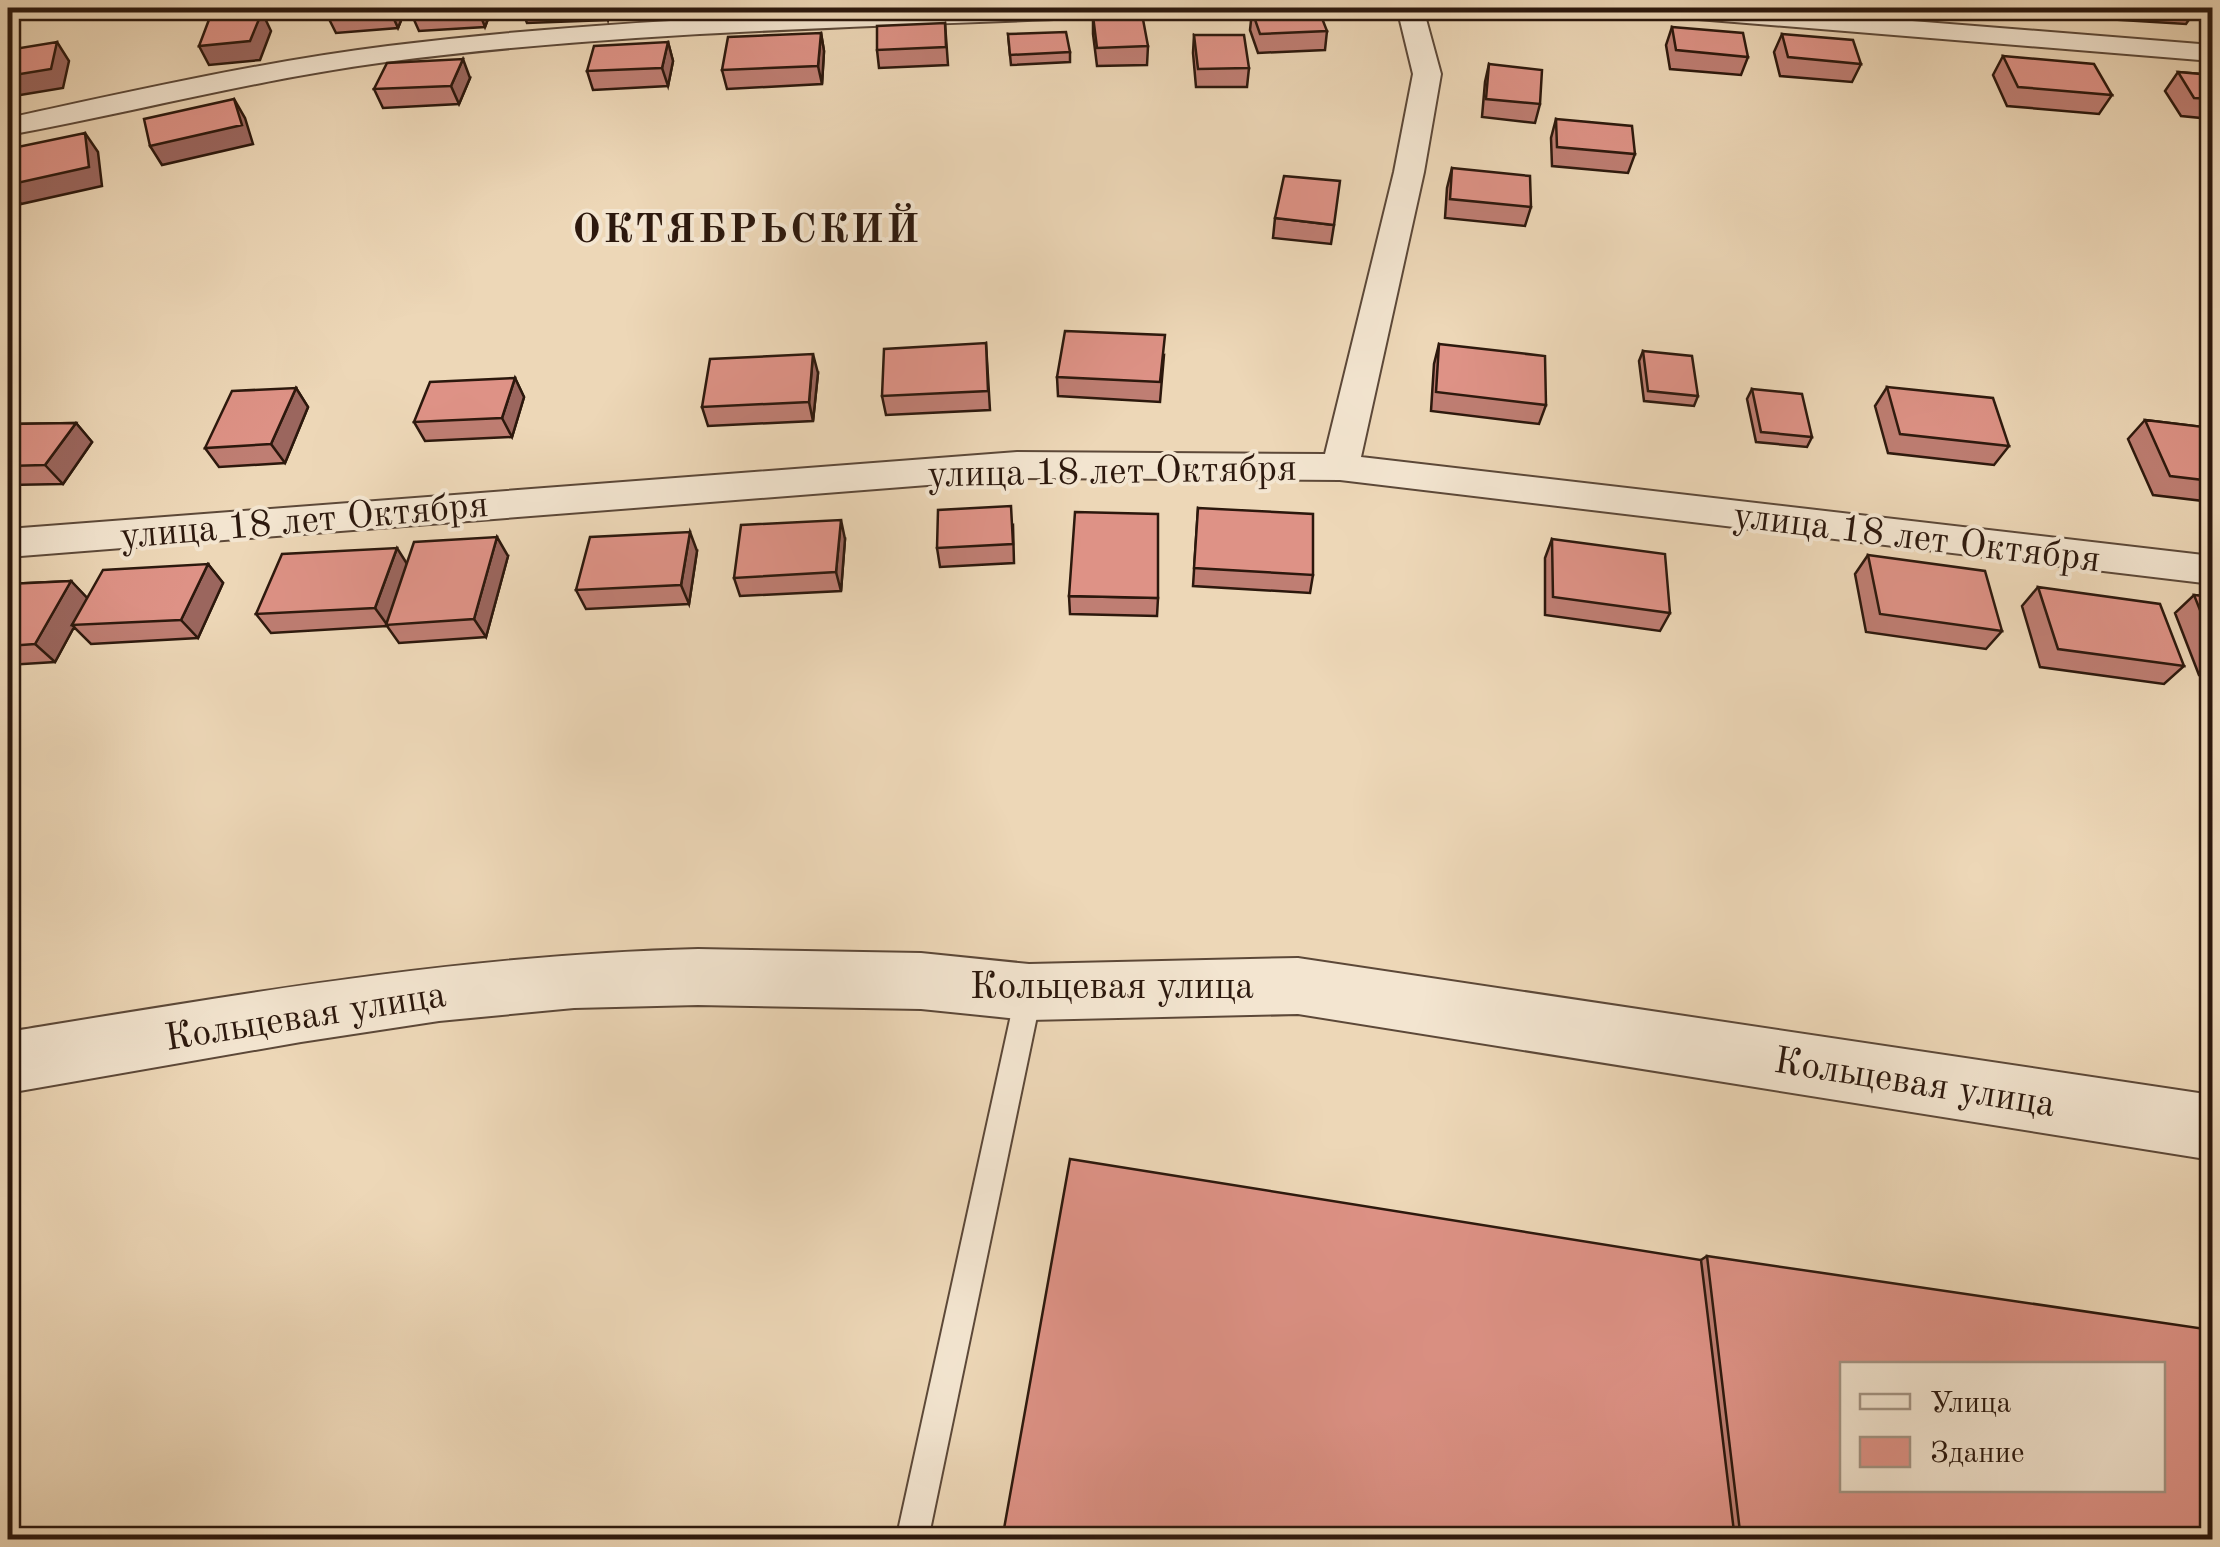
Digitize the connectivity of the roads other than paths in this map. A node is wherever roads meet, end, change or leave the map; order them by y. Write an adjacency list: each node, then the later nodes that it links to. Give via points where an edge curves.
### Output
1 (1126, 8): 5 (street, via 608,33 387,54)
2 (1410, 8): 6 (street, via 1427,74)
3 (1661, 8): 4 (street)
4 (2212, 53)
5 (8, 127)
6 (1340, 468): 7 (street, улица 18 лет Октября, via 1017,465); 8 (street, улица 18 лет Октября)
7 (8, 543)
8 (2212, 570)
9 (1029, 992): 10 (street, Кольцевая улица, via 902,980 574,980 301,1013); 11 (street, Кольцевая улица, via 1298,986); 12 (lane)
10 (8, 1064)
11 (2212, 1128)
12 (912, 1540)

